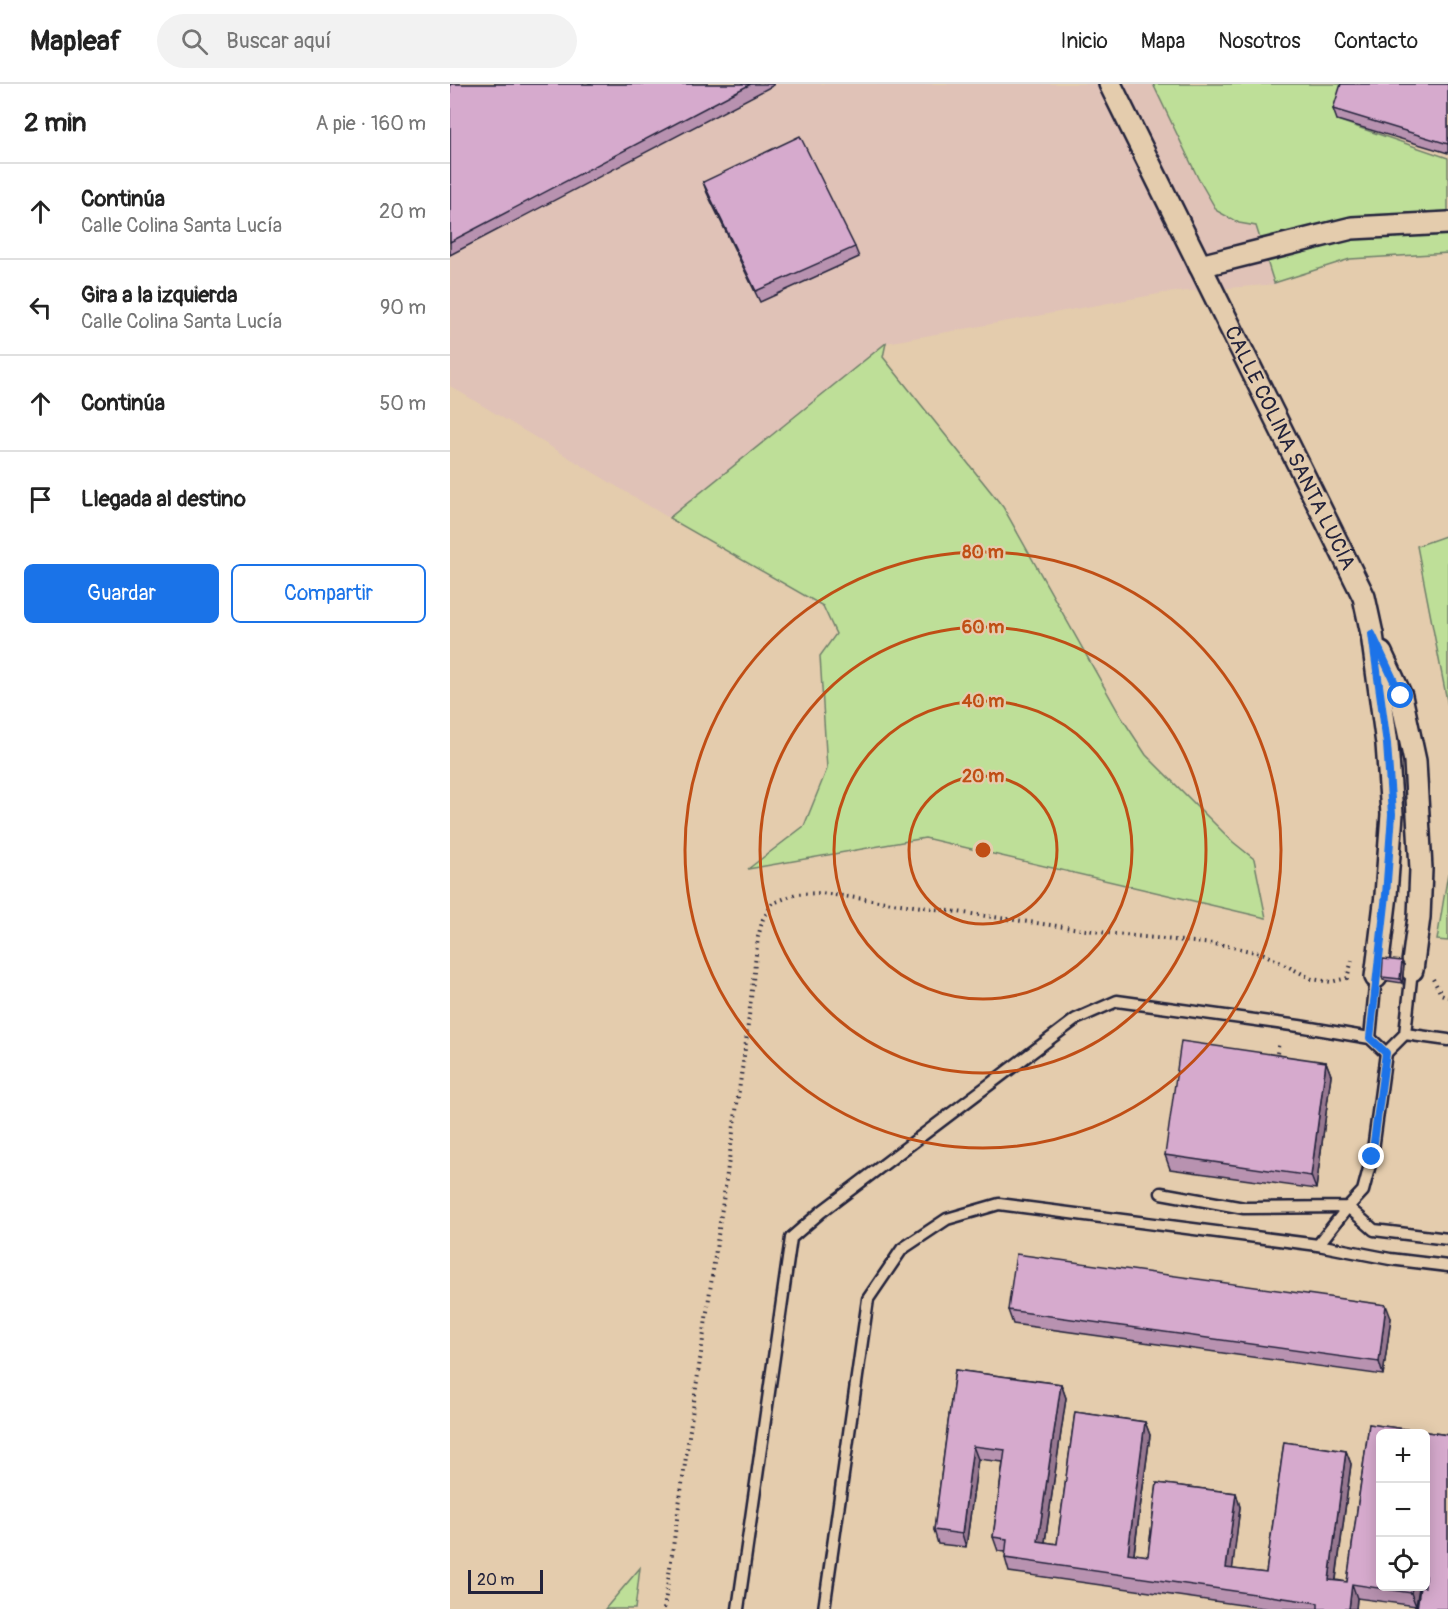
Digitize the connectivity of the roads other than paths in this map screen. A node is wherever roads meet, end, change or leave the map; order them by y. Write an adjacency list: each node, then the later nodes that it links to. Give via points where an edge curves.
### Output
1 (1110, 84): 3 (street, CALLE COLINA SANTA LUCÍA)
2 (1448, 223): 3 (street, via 1352,228)
3 (1200, 266): 4 (street, CALLE COLINA SANTA LUCÍA, via 1356,579)
4 (1372, 634): 5 (street, CALLE COLINA SANTA LUCÍA, via 1401,696 1414,761 1421,869); 6 (street, CALLE COLINA SANTA LUCÍA, via 1392,814)
5 (1412, 970): 7 (lane)
6 (1376, 977): 8 (lane)
7 (1405, 1034): 9 (lane); 10 (lane)
8 (1370, 1038): 10 (lane); 16 (lane, via 1118,1001 1076,1018 792,1238)
9 (1448, 1040)
10 (1386, 1053): 12 (lane, via 1372,1157 1363,1191)
11 (1161, 1193): 12 (lane, via 1244,1208)
12 (1348, 1208): 13 (lane, via 1374,1230); 14 (lane)
13 (1448, 1239)
14 (1318, 1245): 15 (lane); 17 (lane, via 999,1204 947,1219 902,1249 868,1299)
15 (1448, 1266)
16 (738, 1609)
17 (824, 1609)

